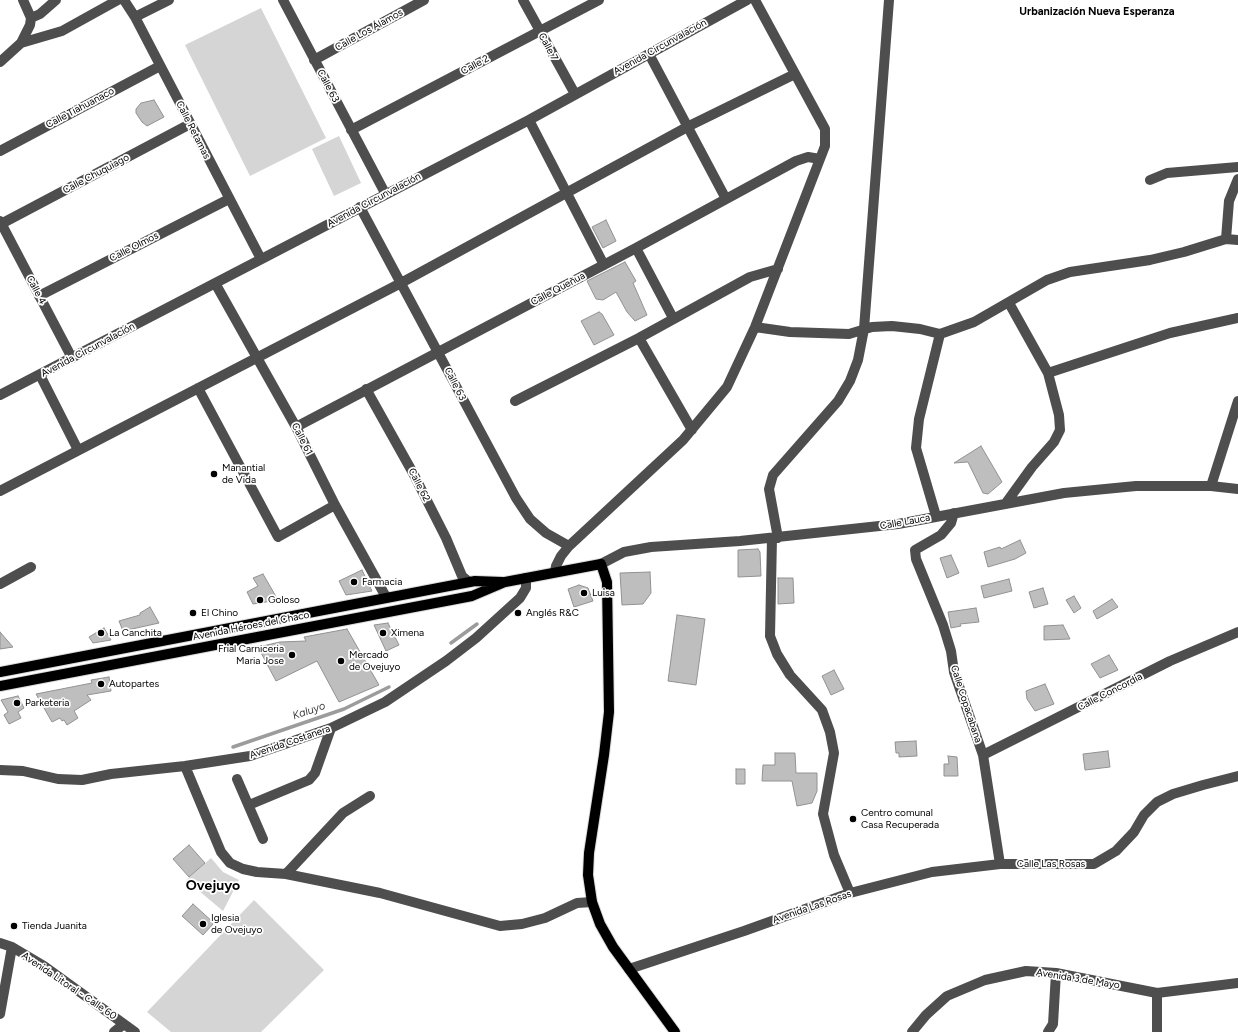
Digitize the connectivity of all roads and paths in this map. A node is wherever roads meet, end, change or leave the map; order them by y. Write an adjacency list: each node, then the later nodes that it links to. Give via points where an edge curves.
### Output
1 (23, 0): 14 (street)
2 (56, 0): 14 (street, via 40,14)
3 (118, 0): 16 (street, via 62,31)
4 (124, 0): 13 (street, Calle Retamas)
5 (169, 0): 13 (street)
6 (424, 0): 18 (street, Calle Los Álamos)
7 (523, 0): 15 (street, Calle 7)
8 (599, 0): 15 (street, Calle 2)
9 (747, 0): 17 (street, Avenida Circunvalación)
10 (755, 0): 21 (street)
11 (889, 0): 51 (street)
12 (286, 1): 18 (street, Calle 63)
13 (135, 17): 20 (street, Calle Retamas)
14 (30, 18): 16 (street, via 30,25)
15 (539, 31): 22 (street, Calle 7); 26 (street, Calle 2)
16 (21, 43): 19 (street)
17 (649, 54): 22 (street, Avenida Circunvalación); 25 (street)
18 (314, 60): 26 (street, Calle 63)
19 (0, 62)
20 (160, 66): 24 (street, Calle Retamas); 27 (street, Calle Tiahuanaco)
21 (794, 74): 25 (street); 28 (street, via 825,129 825,146)
22 (575, 94): 23 (street, Avenida Circunvalación)
23 (529, 120): 32 (street, Avenida Circunvalación); 33 (street)
24 (190, 124): 34 (street, Calle Retamas); 37 (street, Calle Chuquiago)
25 (689, 126): 33 (street); 35 (street)
26 (351, 130): 32 (street, Calle 63)
27 (0, 151)
28 (820, 159): 35 (street, Calle Queñua, via 808,157 796,161); 43 (street)
29 (1238, 166): 31 (street, via 1167,173)
30 (1238, 179): 38 (street, via 1229,201)
31 (1150, 180)
32 (385, 193): 36 (street, Avenida Circunvalación)
33 (566, 193): 42 (street); 45 (street)
34 (229, 199): 41 (street, Calle Retamas); 46 (street, Calle Olmos)
35 (726, 199): 40 (street, Calle Queñua)
36 (360, 207): 41 (street, Avenida Circunvalación); 45 (street, Calle 63)
37 (1, 222): 46 (street, Calle 4)
38 (1226, 239): 39 (street); 47 (street, via 1150,260 1070,272 1047,280)
39 (1238, 240)
40 (636, 248): 42 (street, Calle Queñua); 48 (street)
41 (261, 259): 44 (street, Avenida Circunvalación)
42 (604, 265): 54 (street, Calle Queñua)
43 (778, 269): 48 (street, via 750,277); 50 (street)
44 (216, 283): 55 (street, Calle 61); 56 (street, Avenida Circunvalación)
45 (401, 283): 54 (street, Calle 63); 55 (street)
46 (39, 296): 56 (street, Calle 4)
47 (1009, 303): 52 (street, via 974,322); 57 (street)
48 (673, 318): 53 (street)
49 (1238, 318): 57 (street, via 1175,331)
50 (756, 327): 51 (street, via 790,332 849,334); 65 (street, via 727,388)
51 (864, 329): 52 (street, via 892,326); 74 (street, via 858,360 842,394 773,474 769,489)
52 (940, 334): 73 (street, via 919,419 916,448)
53 (639, 338): 62 (street); 65 (street)
54 (439, 352): 60 (street, Calle Queñua); 75 (street, Calle 63, via 516,498 530,519 546,533)
55 (257, 357): 59 (street); 64 (street, Calle 61)
56 (72, 358): 58 (street, Avenida Circunvalación)
57 (1048, 373): 70 (street, via 1059,414 1060,430 1054,442)
58 (40, 375): 61 (street, Avenida Circunvalación); 66 (street)
59 (198, 388): 66 (street); 71 (street, via 278,536)
60 (366, 389): 64 (street, Calle Queñua); 80 (street, Calle 62, via 413,473 462,576)
61 (0, 395)
62 (515, 401)
63 (1238, 401): 67 (street)
64 (296, 427): 71 (street, Calle 61)
65 (692, 430): 75 (street)
66 (78, 450): 69 (street)
67 (1210, 486): 68 (street, Calle Lauca); 70 (street, Calle Lauca, via 1106,488)
68 (1238, 490)
69 (0, 491)
70 (1006, 503): 72 (street, Calle Lauca)
71 (335, 505): 84 (street, Calle 61)
72 (954, 513): 73 (street, Calle Lauca); 90 (street, Calle Copacabana, via 951,523 941,535 915,550 916,559 951,651 954,672)
73 (936, 516): 74 (street, Calle Lauca, via 898,524)
74 (775, 538): 76 (street, Calle Lauca, via 651,547 624,552); 100 (street, via 770,636 790,675 822,710 830,732 834,753 824,814 834,855)
75 (569, 546): 78 (street, via 556,566)
76 (601, 564): 78 (main road, Avenida Héroes del Chaco); 101 (main road, via 607,582 609,712 589,853 588,875)
77 (31, 567): 82 (street)
78 (556, 572): 79 (main road, Avenida Héroes del Chaco)
79 (526, 578): 81 (main road, Avenida Héroes del Chaco); 89 (street, Avenida Costanera, via 526,588 520,598 476,638 385,702)
80 (469, 582): 81 (main road, Avenida Héroes del Chaco); 83 (main road); 84 (main road, Avenida Héroes del Chaco)
81 (505, 582): 83 (main road, Avenida Héroes del Chaco)
82 (0, 584)
83 (472, 596): 85 (main road, Avenida Héroes del Chaco)
84 (386, 597): 85 (main road); 87 (main road, Avenida Héroes del Chaco)
85 (389, 612): 88 (main road, Avenida Héroes del Chaco)
86 (1238, 632): 90 (street, Calle Concordia, via 1170,661)
87 (0, 672)
88 (0, 686)
89 (331, 728): 91 (street, Avenida Costanera, via 250,756); 96 (street, via 315,773 309,780)
90 (983, 755): 98 (street, Calle Copacabana)
91 (185, 766): 92 (street, Avenida Costanera, via 111,774 82,780); 99 (street, via 221,852 230,863 257,872)
92 (0, 770)
93 (1238, 776): 98 (street, Calle Las Rosas, via 1203,784 1157,802 1116,851 1094,864)
94 (237, 779): 96 (street)
95 (370, 796): 99 (street, via 343,813)
96 (249, 805): 97 (street)
97 (263, 839)
98 (1000, 864): 100 (street, Avenida Las Rosas, via 932,872)
99 (286, 874): 101 (street, via 380,892 500,926 545,918 577,903)
100 (850, 893): 104 (street, Avenida Las Rosas)
101 (592, 902): 104 (main road, via 600,924)
102 (0, 943): 103 (street, Avenida Litoral - Calle 60)
103 (12, 947): 108 (street); 109 (street, Avenida Litoral - Calle 60, via 44,966)
104 (629, 969): 112 (main road)
105 (1056, 973): 107 (street, Avenida 3 de Mayo); 113 (street, Avenida 3 de Mayo, via 1026,970 968,986 947,996 926,1014); 114 (street, via 1053,1024)
106 (1238, 983): 107 (street, Avenida 3 de Mayo)
107 (1158, 993): 115 (street)
108 (0, 1014)
109 (124, 1024): 110 (street); 111 (street, Avenida Litoral - Calle 60)
110 (114, 1032)
111 (135, 1032)
112 (675, 1032)
113 (912, 1032)
114 (1048, 1032)
115 (1157, 1032)

